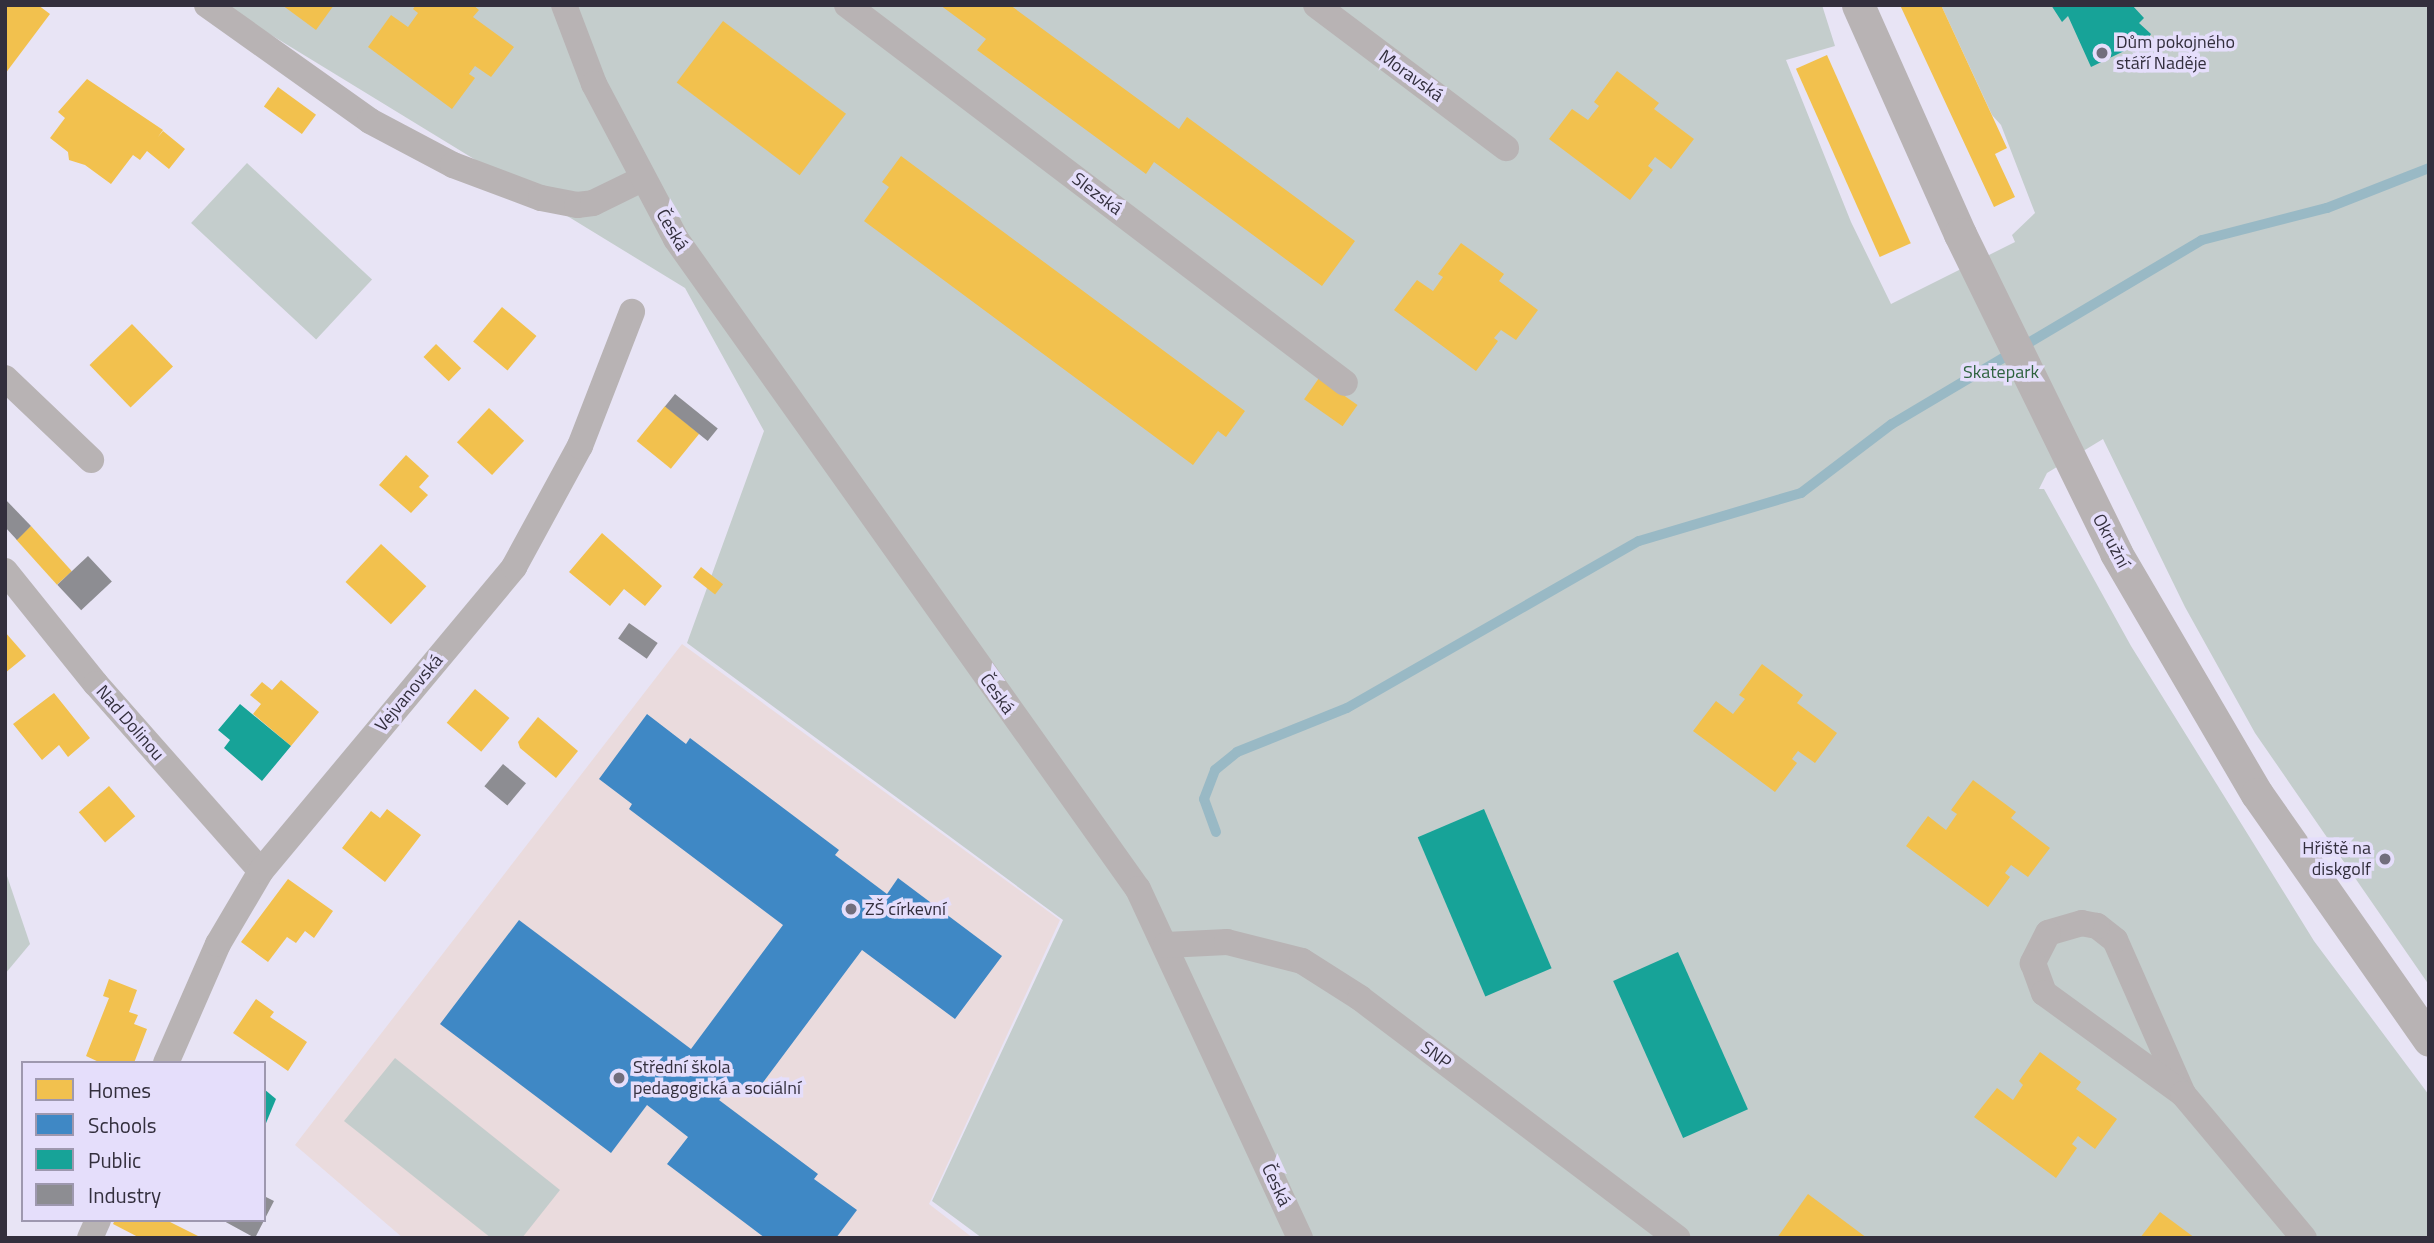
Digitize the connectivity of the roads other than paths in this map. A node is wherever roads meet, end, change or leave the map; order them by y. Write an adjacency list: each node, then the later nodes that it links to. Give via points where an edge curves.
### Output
1 (207, 5): 7 (street, via 369,121 453,164 541,198 577,205 593,203)
2 (564, 5): 7 (street, Česká, via 594,84)
3 (847, 5): 10 (street, Slezská)
4 (1316, 5): 6 (street, Moravská)
5 (1858, 5): 15 (street, Okružní, via 1960,234 2103,526 2257,794)
6 (1506, 148)
7 (642, 180): 14 (street, Česká, via 676,239 836,470 1138,889)
8 (632, 312): 13 (street, Vejvanovská, via 580,446 514,567)
9 (5, 378): 11 (street)
10 (1345, 383)
11 (91, 460)
12 (5, 571): 13 (street, Nad Dolinou, via 96,684)
13 (261, 871): 16 (street, Vejvanovská, via 218,944)
14 (1166, 945): 20 (street, Česká); 21 (street, SNP, via 1227,942 1302,961 1360,998)
15 (2429, 1040)
16 (167, 1061)
17 (2183, 1094): 17 (street, via 2115,940 2097,926 2082,923 2048,933 2033,963 2043,993); 22 (street)
18 (97, 1222): 19 (street)
19 (90, 1238)
20 (1300, 1238)
21 (1677, 1238)
22 (2304, 1238)

